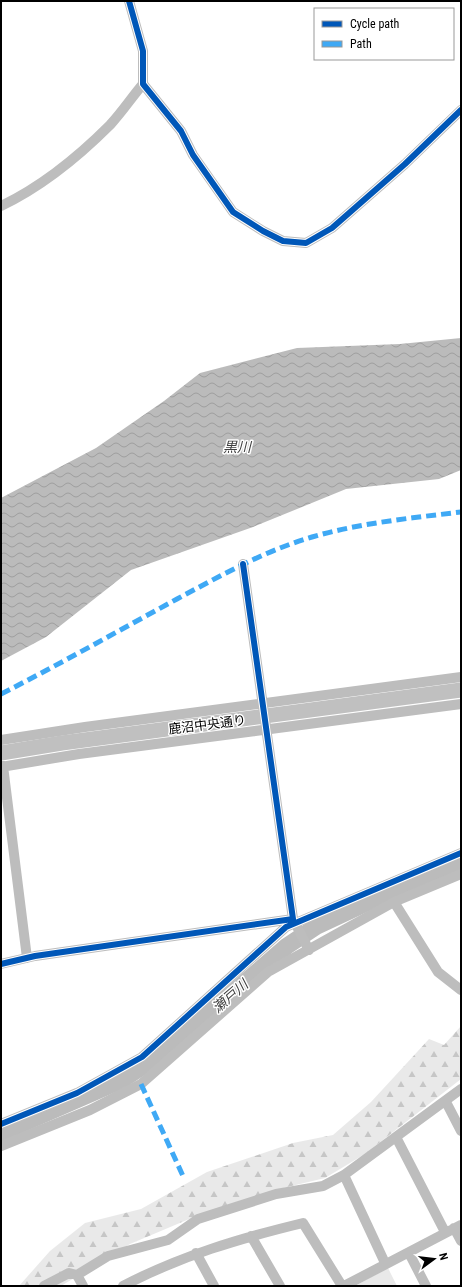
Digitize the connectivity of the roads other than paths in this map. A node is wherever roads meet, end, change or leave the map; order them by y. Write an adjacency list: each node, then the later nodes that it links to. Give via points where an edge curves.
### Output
1 (129, 1): 2 (street, via 143,51)
2 (143, 84): 3 (street, via 181,130 193,155 233,212 283,241 298,244 315,239 332,228); 4 (street, via 110,124 74,157 36,186)
3 (461, 110)
4 (1, 206)
5 (243, 564): 9 (street)
6 (461, 677): 9 (street)
7 (461, 690): 9 (street, 鹿沼中央通り)
8 (461, 704): 9 (street)
9 (265, 716): 10 (street, via 78,728); 11 (street, 鹿沼中央通り, via 62,743); 15 (street)
10 (1, 740)
11 (2, 762): 17 (street)
12 (461, 853): 15 (street)
13 (461, 874): 14 (street)
14 (394, 902): 16 (street); 19 (street, via 438,972)
15 (294, 922): 16 (street); 17 (street); 22 (street, via 142,1058 77,1093)
16 (309, 950): 25 (street, via 268,972 141,1084 90,1110)
17 (27, 958): 18 (street)
18 (1, 964)
19 (461, 990)
20 (461, 1089): 21 (street)
21 (446, 1102): 23 (street); 24 (street)
22 (1, 1124)
23 (461, 1131)
24 (396, 1138): 26 (street); 27 (street)
25 (1, 1146)
26 (344, 1175): 32 (street); 33 (street, via 323,1186 276,1194 198,1218 168,1240 108,1256)
27 (453, 1228): 29 (street); 31 (street)
28 (251, 1236): 30 (street); 39 (street); 40 (street, via 303,1223)
29 (461, 1241)
30 (196, 1253): 34 (street); 38 (street)
31 (409, 1253): 32 (street); 41 (street)
32 (385, 1263): 40 (street)
33 (77, 1275): 35 (street, via 69,1273); 36 (street)
34 (139, 1282): 37 (street)
35 (44, 1286)
36 (82, 1286)
37 (123, 1286)
38 (214, 1286)
39 (280, 1286)
40 (343, 1286)
41 (426, 1286)

